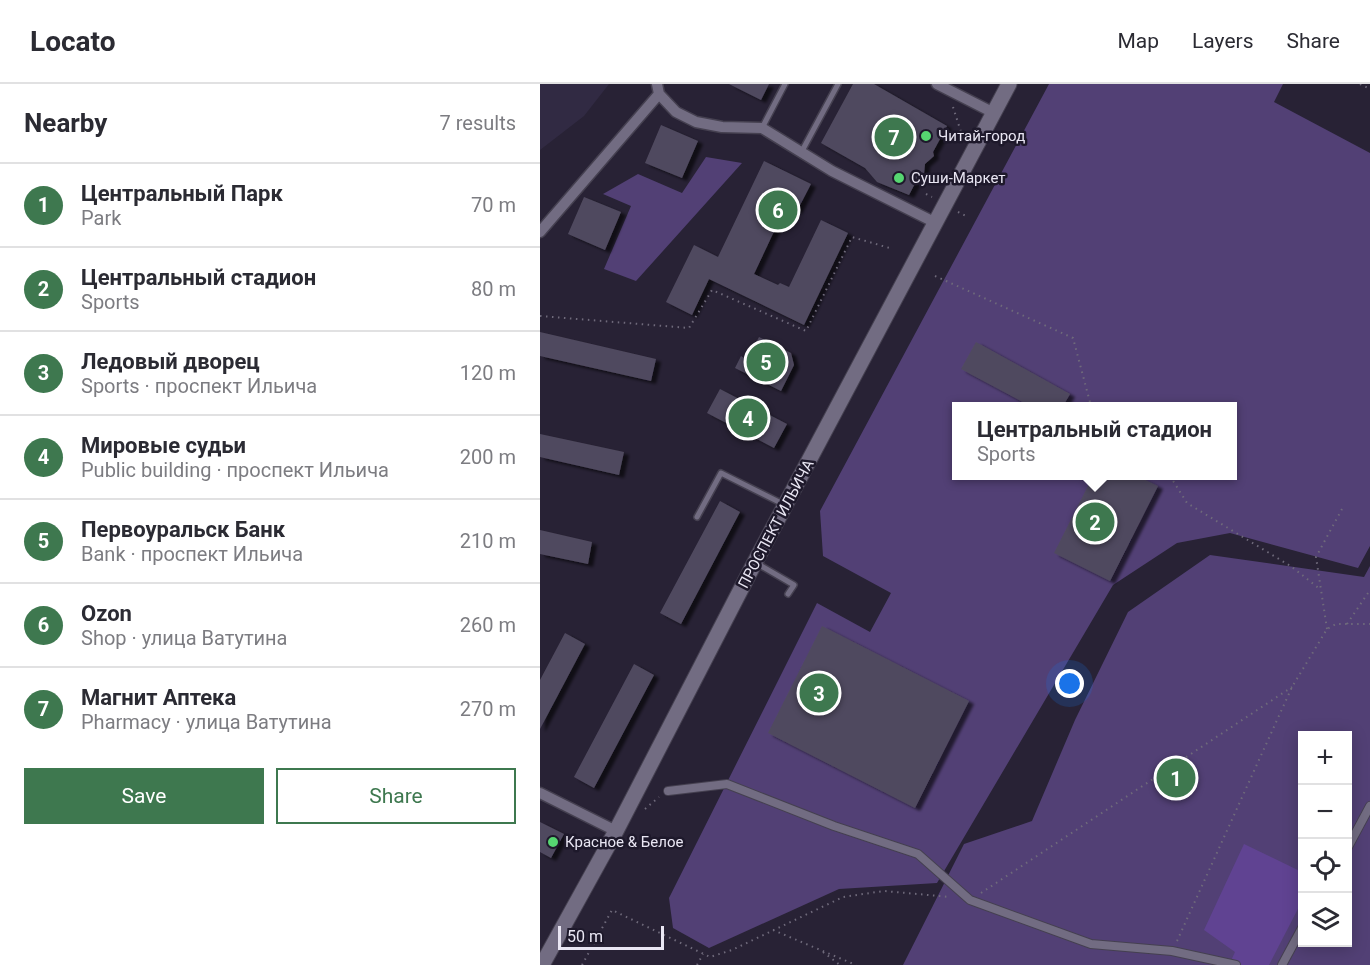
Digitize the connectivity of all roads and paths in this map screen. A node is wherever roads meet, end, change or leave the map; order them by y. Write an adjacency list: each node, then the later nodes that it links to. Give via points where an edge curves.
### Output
1 (785, 84): 10 (lane)
2 (838, 84): 12 (lane)
3 (937, 84): 7 (street)
4 (1009, 84): 9 (main road, ПРОСПЕКТ ИЛЬИЧА)
5 (1360, 84): 8 (path)
6 (658, 89): 10 (street, via 676,112 696,122); 14 (street)
7 (948, 90): 9 (street); 11 (path)
8 (1370, 90)
9 (994, 113): 13 (main road, ПРОСПЕКТ ИЛЬИЧА)
10 (762, 128): 12 (street)
11 (961, 132)
12 (802, 151): 13 (street, via 832,171)
13 (936, 224): 20 (main road, ПРОСПЕКТ ИЛЬИЧА)
14 (540, 232)
15 (893, 249): 17 (path, via 852,237 806,331 712,290 689,328)
16 (935, 276): 18 (path, via 1072,338)
17 (540, 316)
18 (1090, 402)
19 (1173, 480): 24 (path, via 1187,503 1292,567)
20 (786, 505): 22 (lane, via 721,473); 23 (main road, ПРОСПЕКТ ИЛЬИЧА)
21 (1342, 508): 24 (path, via 1316,557)
22 (697, 517)
23 (755, 562): 26 (lane, via 794,585); 34 (main road, ПРОСПЕКТ ИЛЬИЧА)
24 (1321, 590): 29 (path)
25 (1370, 590): 27 (path)
26 (788, 594)
27 (1347, 624): 28 (path); 29 (path)
28 (1370, 624)
29 (1327, 629): 30 (path)
30 (1292, 687): 36 (path); 40 (path)
31 (668, 791): 36 (street, via 727,784 918,854)
32 (540, 793): 34 (street)
33 (1370, 806): 35 (street)
34 (616, 831): 42 (main road, ПРОСПЕКТ ИЛЬИЧА)
35 (1351, 839)
36 (970, 900): 37 (path, via 884,891 843,897); 40 (street, via 1091,944)
37 (773, 930): 39 (path); 41 (path, via 732,950 710,957)
38 (1298, 935): 48 (street)
39 (819, 949): 45 (path); 46 (path)
40 (1172, 951): 47 (street)
41 (703, 954): 43 (path, via 612,910); 44 (path)
42 (542, 965)
43 (582, 965)
44 (697, 965)
45 (840, 965)
46 (856, 965)
47 (1236, 965)
48 (1282, 965)

